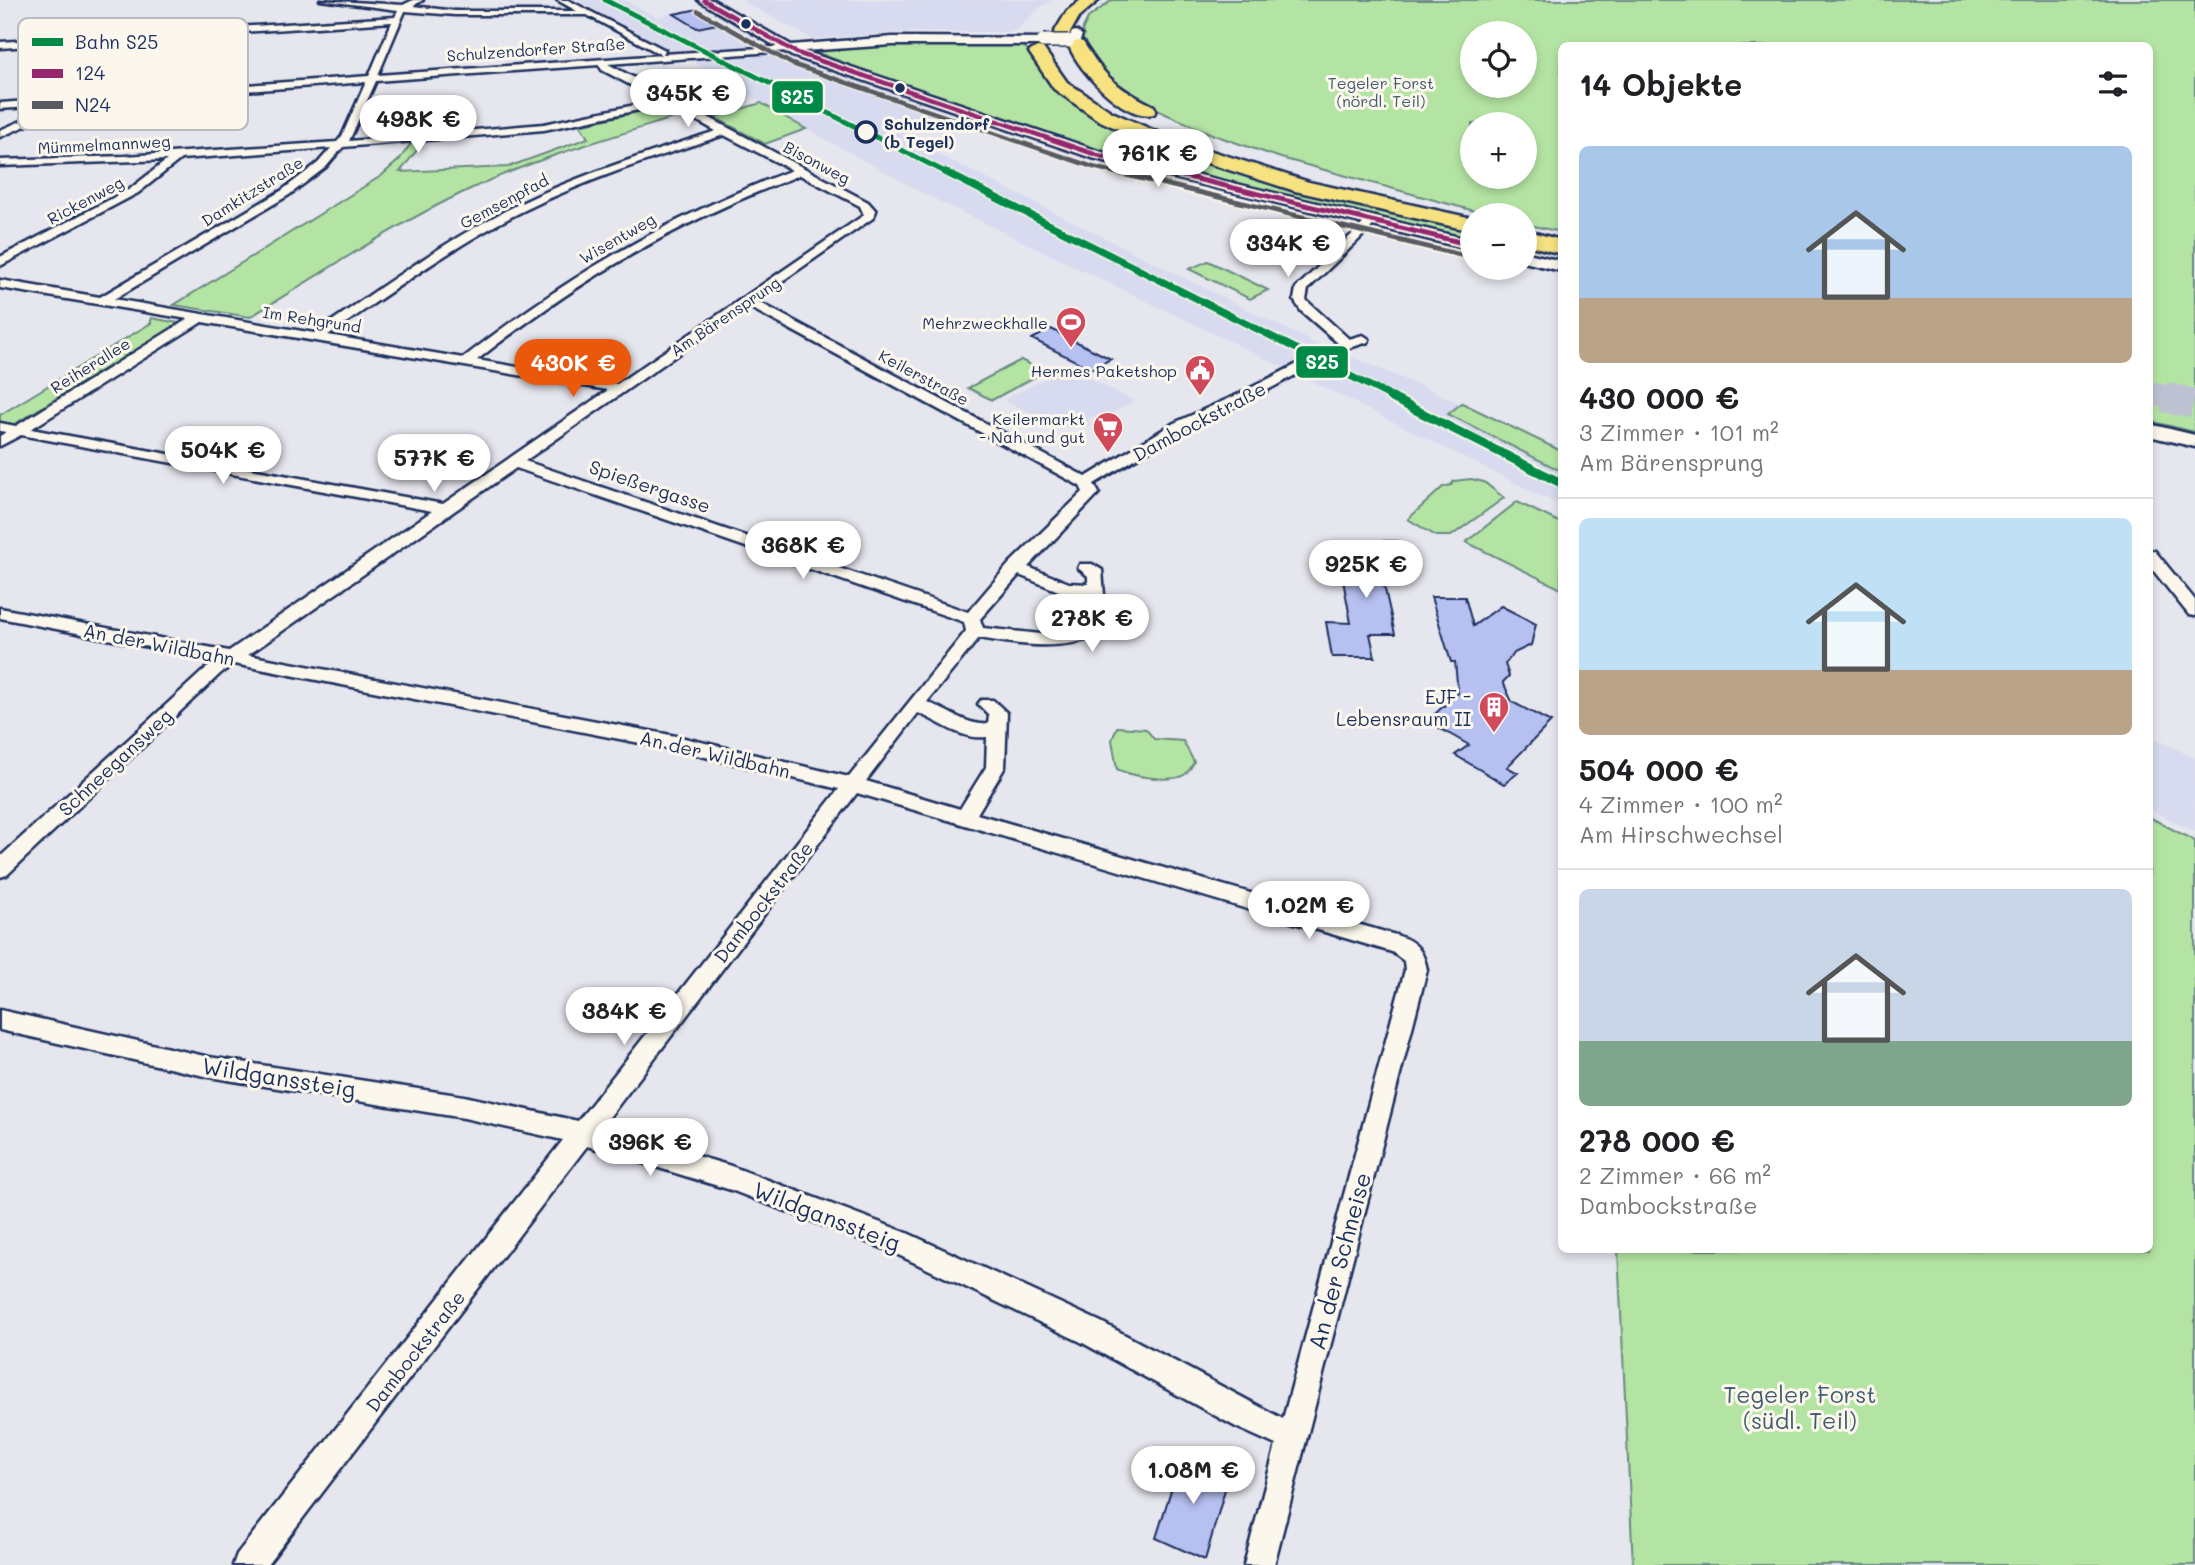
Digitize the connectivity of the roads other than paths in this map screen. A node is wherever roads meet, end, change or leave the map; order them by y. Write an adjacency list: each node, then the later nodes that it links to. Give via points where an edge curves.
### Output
1 (324, 0): 9 (street)
2 (419, 0): 9 (street, Damkitzstraße)
3 (561, 0): 11 (street)
4 (704, 0): 17 (street)
5 (1069, 0): 10 (highway)
6 (1081, 0): 14 (highway, via 1059,17)
7 (1091, 0): 14 (highway, via 1073,14)
8 (1106, 0): 14 (highway)
9 (404, 8): 11 (street, via 454,13); 12 (street, Damkitzstraße)
10 (1055, 10)
11 (585, 13): 18 (street)
12 (397, 19): 13 (street); 20 (street, Damkitzstraße)
13 (248, 29)
14 (1055, 40): 17 (street, Schulzendorfer Straße, via 892,41); 25 (highway, via 1103,83); 34 (highway, via 1085,82 1165,128 1266,165); 38 (highway, via 1050,74 1110,117 1171,147 1324,192)
15 (18, 44): 16 (street)
16 (0, 45)
17 (787, 48): 19 (street, Schulzendorfer Straße); 37 (street, via 1097,155)
18 (662, 52)
19 (603, 61): 20 (street, Schulzendorfer Straße); 22 (street, Bisonweg, via 605,68)
20 (372, 78): 21 (street, Schulzendorfer Straße); 30 (street, Damkitzstraße)
21 (248, 87)
22 (668, 101): 27 (street, Bisonweg); 30 (street, Mümmelmannweg, via 548,127)
23 (18, 104): 24 (street, Schulzendorfer Straße)
24 (0, 106)
25 (1168, 121)
26 (18, 126): 28 (street)
27 (725, 131): 33 (street, Bisonweg); 51 (street, Gemsenpfad, via 616,166 514,211)
28 (0, 134)
29 (1201, 135): 34 (highway)
30 (341, 145): 31 (street, Mümmelmannweg); 48 (street, Damkitzstraße, via 285,193)
31 (178, 156): 32 (street, Mümmelmannweg); 45 (street, Rickenweg, via 134,191)
32 (0, 163)
33 (800, 171): 35 (street, Bisonweg); 54 (street, Wisentweg, via 709,207 642,241)
34 (1409, 202): 36 (highway)
35 (870, 211): 49 (street, Am Bärensprung)
36 (1460, 215)
37 (1372, 221): 42 (street); 53 (street, via 1302,288 1300,300 1306,308)
38 (1460, 222)
39 (1537, 233): 40 (highway)
40 (1558, 238)
41 (1537, 241): 43 (highway)
42 (1460, 242)
43 (1558, 246)
44 (1537, 260): 46 (street)
45 (0, 262)
46 (1558, 265)
47 (0, 284): 48 (street, Im Rehgrund)
48 (102, 301): 50 (street, Im Rehgrund)
49 (747, 301): 55 (street, Am Bärensprung); 62 (street, Keilerstraße)
50 (199, 318): 51 (street, Im Rehgrund); 57 (street, Reiherallee)
51 (317, 337): 54 (street, Im Rehgrund)
52 (1363, 339): 53 (street, Dambockstraße)
53 (1347, 344): 62 (street, Dambockstraße, via 1179,426)
54 (466, 362): 55 (street, Im Rehgrund)
55 (618, 388): 61 (street, Am Bärensprung)
56 (0, 427): 57 (street)
57 (18, 430): 60 (street, Reiherallee); 63 (street)
58 (2153, 431): 59 (street)
59 (2195, 441)
60 (0, 442)
61 (514, 461): 63 (street, Am Bärensprung); 70 (street, Spießergasse)
62 (1086, 483): 65 (street, Dambockstraße, via 1091,493 1086,501)
63 (445, 509): 71 (street, Am Bärensprung)
64 (2153, 560): 68 (street)
65 (1015, 568): 67 (street, via 1067,588); 70 (street, Dambockstraße, via 980,606)
66 (1086, 568): 67 (street, via 1096,574)
67 (1096, 590): 70 (street, Spießergasse, via 1093,632 1075,641 1015,640)
68 (2195, 611)
69 (0, 613): 71 (street, An der Wildbahn)
70 (973, 626): 73 (street, Dambockstraße)
71 (231, 657): 75 (street, An der Wildbahn, via 676,743); 77 (street, Schneegansweg)
72 (987, 704): 74 (street, via 998,713)
73 (916, 705): 74 (street, via 974,732); 75 (street, Dambockstraße)
74 (997, 730): 76 (street, via 995,766)
75 (854, 785): 76 (street, An der Wildbahn); 80 (street, Dambockstraße)
76 (964, 819): 78 (street, An der Wildbahn, via 1399,945)
77 (0, 869)
78 (1413, 956): 81 (street, An der Schneise, via 1416,970)
79 (0, 1020): 80 (street, Wildganssteig, via 151,1055 464,1107)
80 (584, 1134): 81 (street, Wildganssteig, via 731,1178 896,1241 1091,1332); 82 (street, Dambockstraße)
81 (1293, 1438): 83 (street, An der Schneise)
82 (248, 1565)
83 (1259, 1565)

